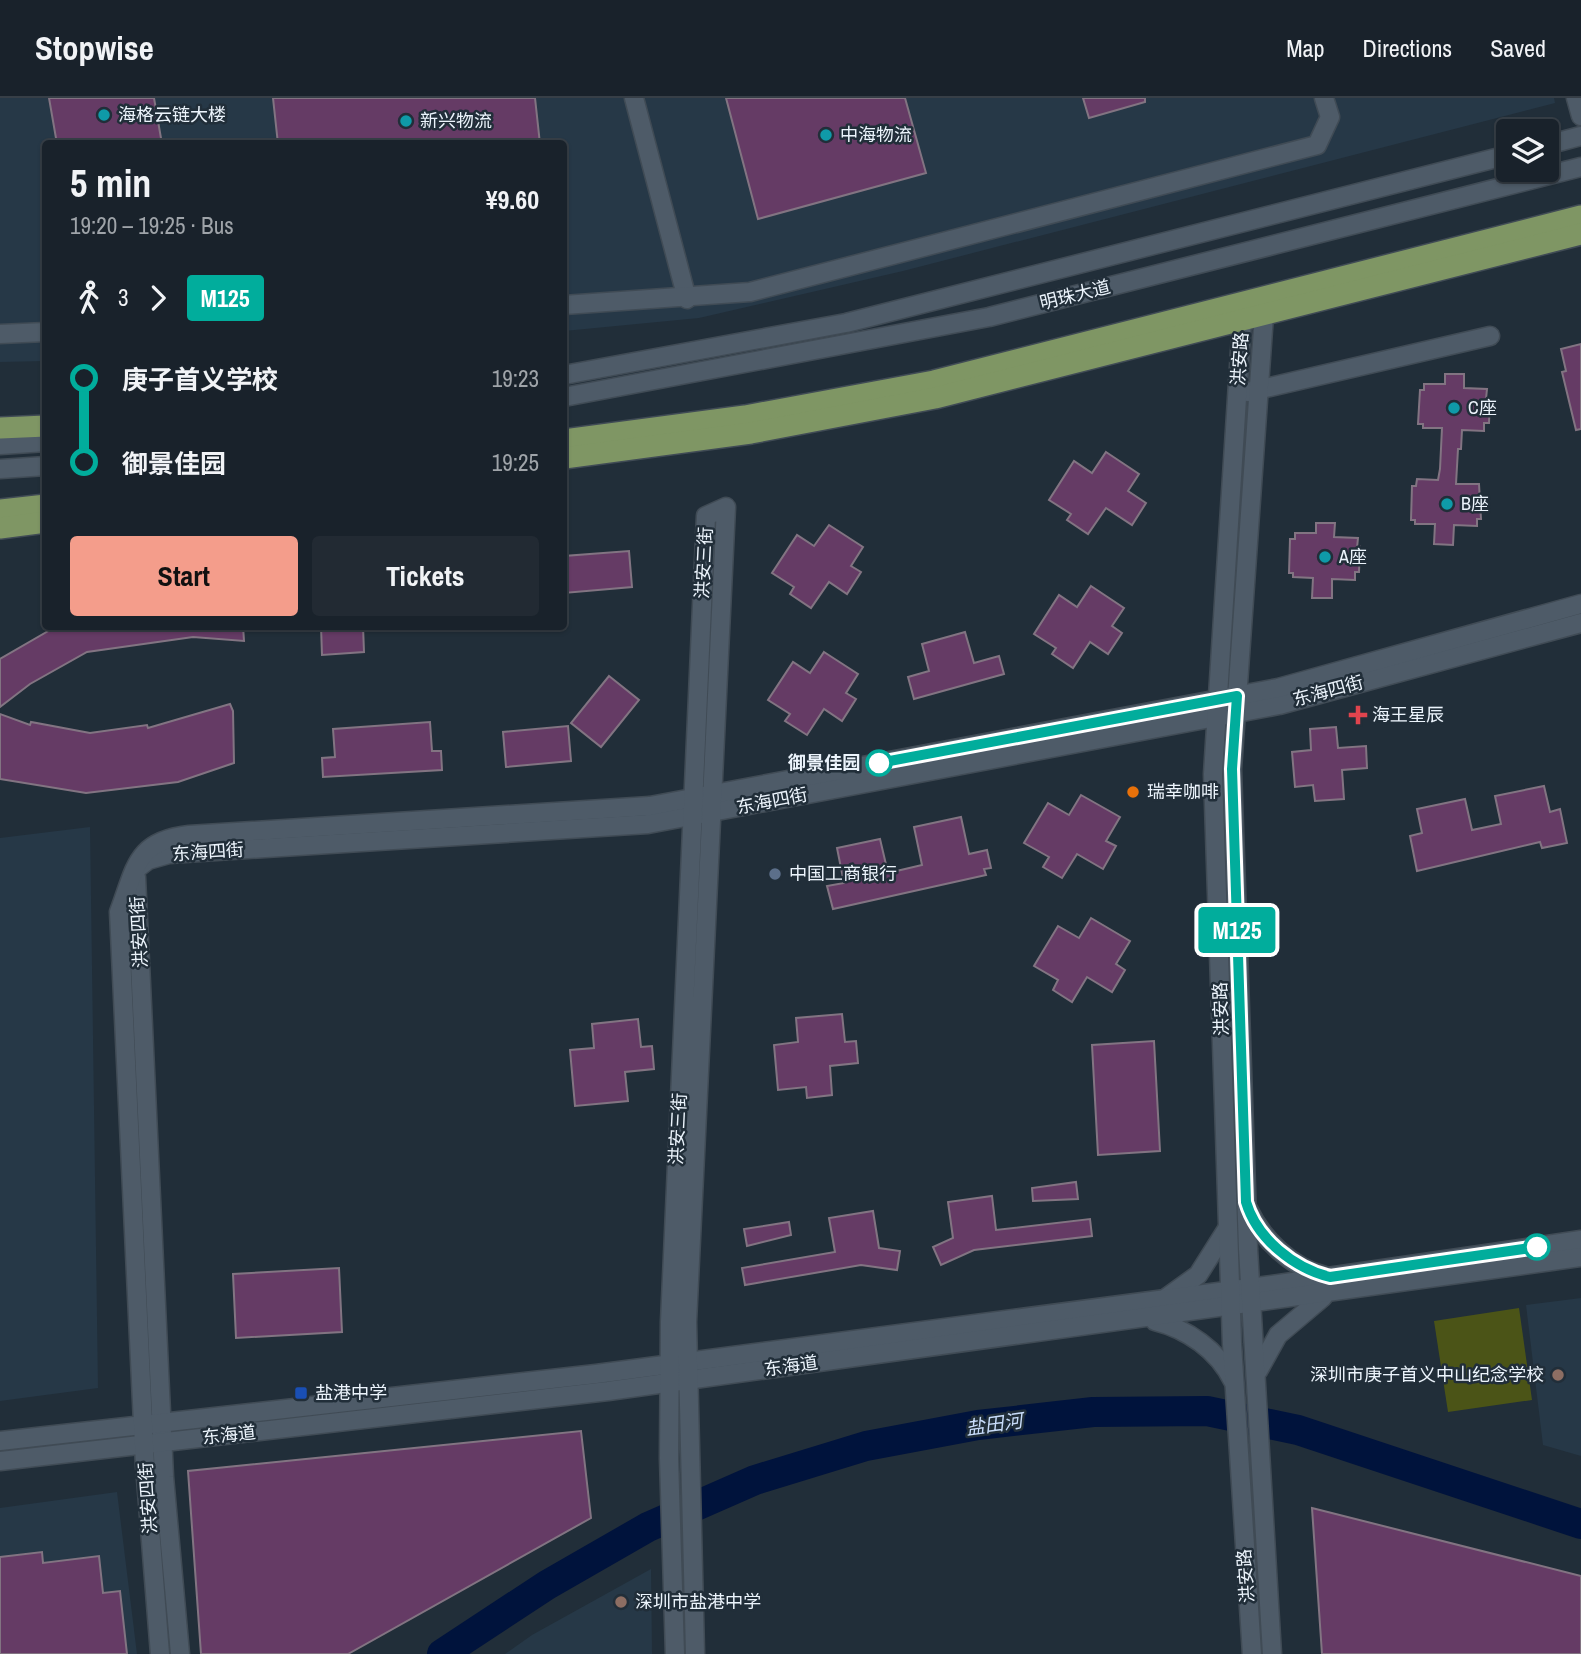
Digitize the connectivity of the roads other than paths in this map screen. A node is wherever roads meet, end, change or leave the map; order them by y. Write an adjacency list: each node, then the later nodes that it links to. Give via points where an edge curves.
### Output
1 (634, 98): 11 (street)
2 (1324, 98): 11 (street, via 1330,117 1317,145 750,292)
3 (1576, 98): 4 (street)
4 (1581, 117)
5 (1581, 136): 6 (street)
6 (1559, 142)
7 (1496, 158): 18 (street, 明珠大道, via 919,306 750,343)
8 (1581, 167): 21 (street, 明珠大道, via 989,317)
9 (1581, 216): 13 (main road)
10 (1581, 234): 13 (main road)
11 (687, 299): 12 (street)
12 (567, 305)
13 (1259, 307): 14 (main road); 19 (street, 洪安路); 24 (main road, via 842,401)
14 (1242, 320): 20 (street, 洪安路); 27 (main road, via 844,417)
15 (42, 332): 16 (street)
16 (0, 334)
17 (1490, 336): 19 (street)
18 (567, 374)
19 (1259, 390): 20 (street); 36 (street, 洪安路)
20 (1237, 394): 37 (street, 洪安路)
21 (567, 396)
22 (42, 426): 23 (main road)
23 (0, 428)
24 (567, 440)
25 (42, 442): 26 (street)
26 (0, 445)
27 (567, 457)
28 (42, 466): 29 (street)
29 (0, 469)
30 (42, 505): 31 (main road)
31 (0, 510)
32 (42, 523): 33 (main road)
33 (0, 528)
34 (1581, 604): 36 (street, 东海四街)
35 (1581, 623): 36 (street, 东海四街, via 1279,705)
36 (1237, 704): 37 (street, 东海四街); 41 (street, 洪安路, via 1232,769)
37 (1217, 708): 38 (street, 东海四街); 42 (street, 洪安路, via 1213,774)
38 (712, 803): 39 (street, 东海四街); 39 (street, 洪安三街, via 726,507 706,516); 50 (street, 洪安三街)
39 (693, 807): 40 (street, 东海四街, via 172,837 145,850); 50 (street, 洪安三街)
40 (135, 870): 53 (street, 洪安四街, via 119,912)
41 (1246, 1202): 45 (street, via 1276,1248); 46 (street, 洪安路)
42 (1228, 1225): 47 (street, 洪安路); 48 (street, via 1198,1275)
43 (1581, 1240): 45 (street, 东海道)
44 (1581, 1258): 45 (street, 东海道)
45 (1328, 1286): 46 (street, 东海道); 51 (street, via 1271,1344 1260,1363)
46 (1251, 1297): 47 (street, 东海道); 51 (street, 洪安路)
47 (1230, 1299): 48 (street, 东海道); 49 (street, 东海道); 52 (street, 洪安路)
48 (1156, 1301): 50 (street, 东海道)
49 (1144, 1320): 50 (street, 东海道); 52 (street, via 1175,1328 1202,1343 1223,1365)
50 (679, 1372): 53 (street, 东海道); 55 (street, 东海道); 59 (street, 洪安三街, via 670,1473); 60 (street, 洪安三街, via 690,1466)
51 (1256, 1393): 62 (street, 洪安路)
52 (1235, 1394): 61 (street, 洪安路)
53 (153, 1423): 54 (street, 东海道); 55 (street, 洪安四街)
54 (0, 1441)
55 (154, 1444): 56 (street, 东海道); 57 (street, 洪安四街); 58 (street, 洪安四街)
56 (0, 1461)
57 (160, 1654)
58 (180, 1654)
59 (675, 1654)
60 (695, 1654)
61 (1252, 1654)
62 (1272, 1654)

